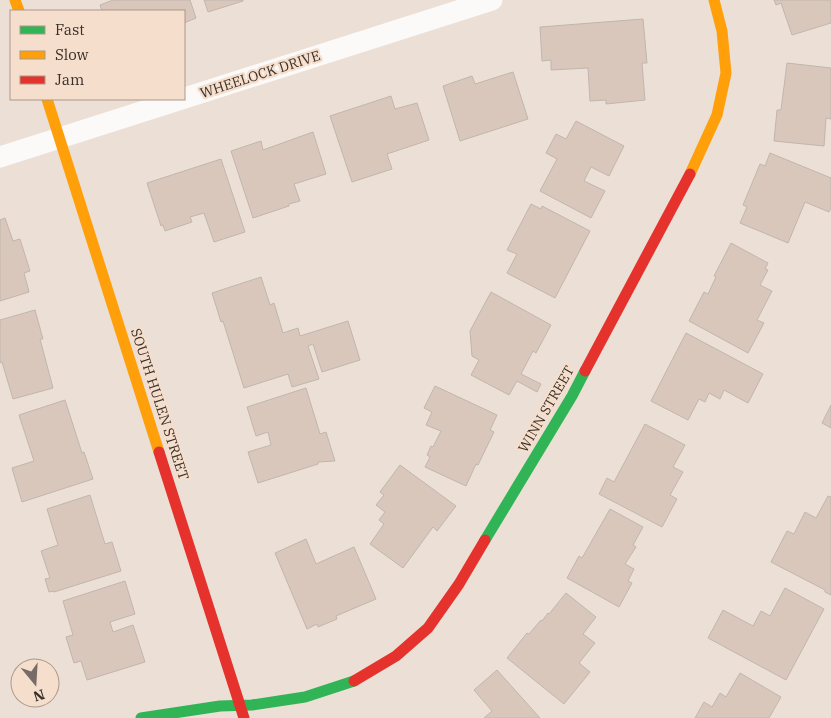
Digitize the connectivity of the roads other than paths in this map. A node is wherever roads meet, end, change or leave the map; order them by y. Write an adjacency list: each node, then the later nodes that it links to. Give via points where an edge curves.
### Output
1 (492, 0): 3 (street, WHEELOCK DRIVE)
2 (714, 0): 8 (street, WINN STREET, via 722,30 726,73 717,115 699,157 572,396 458,584 428,628 396,656 353,681 305,697)
3 (185, 99)
4 (48, 100): 6 (street, SOUTH HULEN STREET)
5 (181, 100): 6 (street, WHEELOCK DRIVE)
6 (60, 137): 7 (street, WHEELOCK DRIVE); 8 (street, SOUTH HULEN STREET)
7 (0, 157)
8 (240, 706): 9 (street, WINN STREET); 10 (street, SOUTH HULEN STREET)
9 (141, 718)
10 (244, 718)

